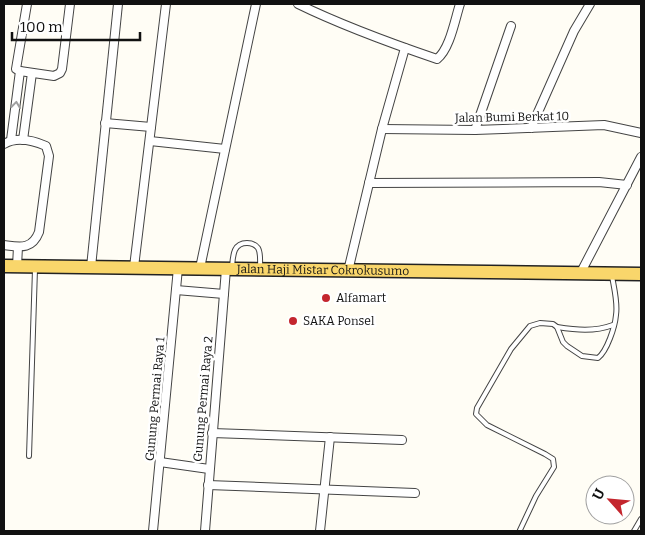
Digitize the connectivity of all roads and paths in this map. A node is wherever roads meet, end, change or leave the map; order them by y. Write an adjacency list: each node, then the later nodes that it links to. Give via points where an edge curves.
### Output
1 (27, 4): 11 (street, via 15,66)
2 (70, 4): 12 (street, via 60,73 54,76)
3 (118, 4): 13 (street)
4 (166, 4): 14 (street)
5 (256, 4): 23 (street)
6 (298, 4): 10 (street)
7 (459, 4): 10 (street, via 442,55 437,58)
8 (590, 4): 15 (street, via 574,30)
9 (511, 26): 17 (street)
10 (406, 48): 16 (street)
11 (20, 71): 12 (street); 19 (street, one-way to 11)
12 (32, 73): 20 (street)
13 (105, 123): 14 (street); 32 (street)
14 (151, 127): 21 (street)
15 (531, 128): 17 (street, Jalan Bumi Berkat 10); 18 (street, Jalan Bumi Berkat 10, via 604,125)
16 (382, 129): 17 (street, Jalan Bumi Berkat 10); 25 (street)
17 (475, 130)
18 (641, 133)
19 (12, 140): 20 (street); 22 (street)
20 (23, 140): 28 (street, via 46,146 49,156 39,232 32,243)
21 (150, 140): 23 (street); 33 (street)
22 (4, 144)
23 (225, 149): 35 (street)
24 (641, 157): 26 (street)
25 (369, 183): 26 (street, via 599,182); 38 (street)
26 (627, 185): 39 (street)
27 (4, 245): 28 (street)
28 (18, 247): 30 (street)
29 (4, 266): 30 (main road, Jalan Haji Mistar Cokrokusumo)
30 (17, 266): 31 (main road, Jalan Haji Mistar Cokrokusumo)
31 (35, 267): 32 (main road, Jalan Haji Mistar Cokrokusumo); 49 (lane)
32 (91, 267): 33 (main road, Jalan Haji Mistar Cokrokusumo)
33 (134, 267): 34 (main road, Jalan Haji Mistar Cokrokusumo)
34 (178, 268): 35 (main road, Jalan Haji Mistar Cokrokusumo); 42 (street, Gunung Permai Raya 1)
35 (200, 268): 36 (main road, Jalan Haji Mistar Cokrokusumo)
36 (229, 269): 37 (main road, Jalan Haji Mistar Cokrokusumo); 37 (lane, via 235,248 250,243 259,250); 43 (street, Gunung Permai Raya 2)
37 (260, 270): 38 (main road, Jalan Haji Mistar Cokrokusumo)
38 (348, 271): 39 (main road, Jalan Haji Mistar Cokrokusumo)
39 (580, 274): 40 (main road, Jalan Haji Mistar Cokrokusumo)
40 (612, 274): 41 (main road, Jalan Haji Mistar Cokrokusumo); 44 (lane, via 616,315)
41 (641, 274)
42 (176, 290): 43 (street); 50 (street, Gunung Permai Raya 1)
43 (224, 294): 46 (street, Gunung Permai Raya 2)
44 (613, 325): 45 (lane, via 594,331); 45 (lane, via 607,348 598,358 582,356 567,346)
45 (556, 327): 56 (lane, via 540,323 530,326 511,349 477,408 476,414 487,425 553,459 554,467)
46 (212, 433): 47 (street); 51 (street, Gunung Permai Raya 2)
47 (330, 437): 48 (street); 53 (street)
48 (402, 440)
49 (28, 456)
50 (160, 462): 51 (street); 57 (street, Gunung Permai Raya 1)
51 (209, 469): 52 (street, Gunung Permai Raya 2)
52 (208, 485): 53 (street); 58 (street, Gunung Permai Raya 2)
53 (325, 490): 54 (street); 59 (street)
54 (415, 493)
55 (641, 519): 60 (lane)
56 (520, 530)
57 (153, 531)
58 (205, 531)
59 (320, 531)
60 (634, 531)

